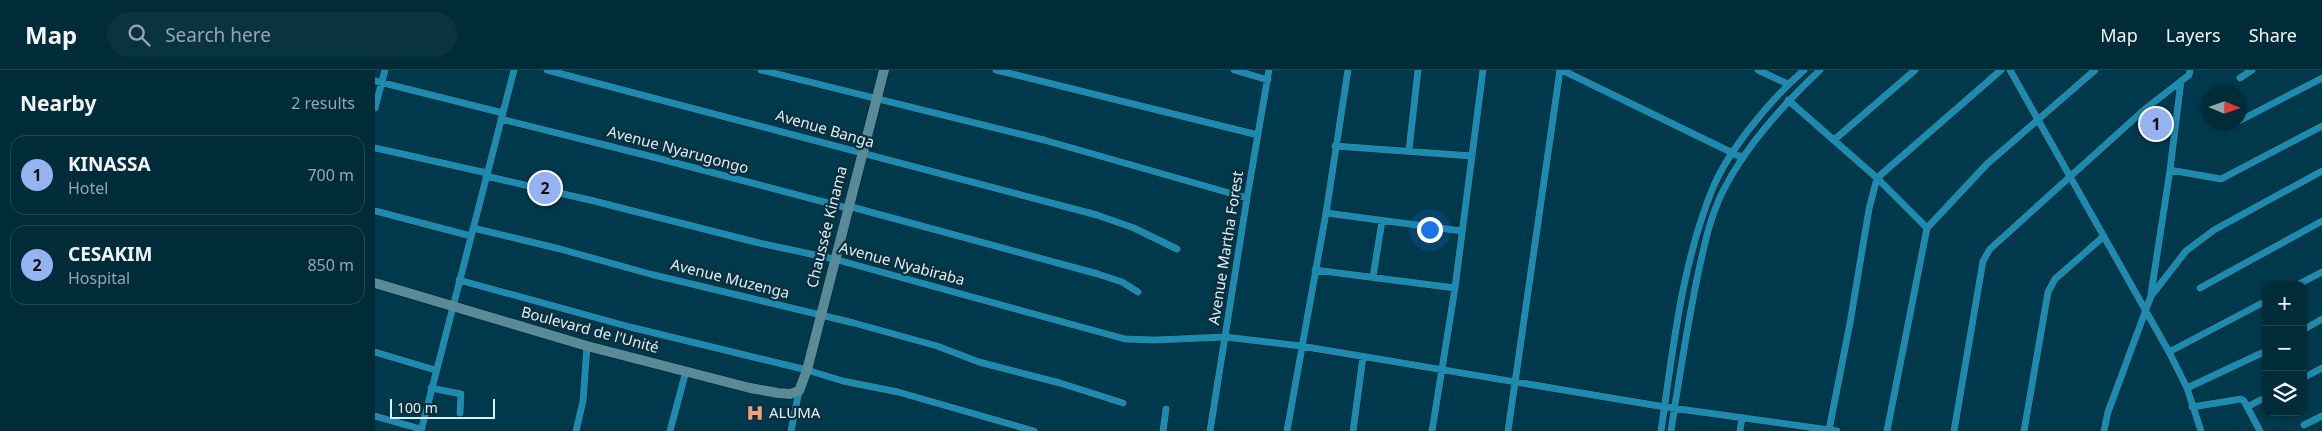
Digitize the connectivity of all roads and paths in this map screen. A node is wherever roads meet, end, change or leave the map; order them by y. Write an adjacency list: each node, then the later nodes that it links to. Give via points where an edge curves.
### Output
1 (385, 70): 26 (street)
2 (514, 70): 31 (street)
3 (547, 70): 41 (street, Avenue Banga)
4 (761, 70): 28 (street)
5 (884, 70): 28 (street, Chaussée Kinama)
6 (996, 70): 35 (street)
7 (1234, 70): 24 (street)
8 (1269, 70): 24 (street, Avenue Martha Forest)
9 (1348, 70): 37 (street)
10 (1418, 70): 39 (street)
11 (1483, 70): 42 (street)
12 (1561, 70): 40 (street); 90 (street)
13 (1804, 70): 27 (street)
14 (1820, 70): 29 (street)
15 (1915, 70): 36 (street)
16 (2001, 70): 48 (street)
17 (2010, 70): 33 (street)
18 (2095, 70): 33 (street)
19 (2190, 70): 25 (street)
20 (2252, 70): 22 (street)
21 (1763, 71): 27 (street)
22 (2240, 78)
23 (2322, 78): 32 (street)
24 (1268, 80): 35 (street, Avenue Martha Forest)
25 (2181, 81): 44 (street); 47 (street)
26 (378, 82): 30 (street); 31 (street, Avenue Nyarugongo)
27 (1789, 84): 40 (street)
28 (876, 99): 41 (street, Chaussée Kinama); 49 (street, via 1044,140)
29 (1788, 100): 36 (street); 43 (street)
30 (375, 108)
31 (502, 116): 46 (street); 50 (street, Avenue Nyarugongo)
32 (2247, 117)
33 (2039, 120): 47 (street); 55 (street, via 1987,164)
34 (2322, 126): 44 (street, via 2221,178)
35 (1258, 135): 49 (street, Avenue Martha Forest)
36 (1833, 140): 48 (street)
37 (1335, 146): 39 (street); 52 (street)
38 (375, 148): 46 (street, Avenue Nyabiraba)
39 (1409, 150): 42 (street)
40 (1733, 152): 43 (street); 96 (street, via 1713,189 1681,297)
41 (861, 154): 50 (street, Chaussée Kinama); 59 (street, Avenue Banga, via 1097,215)
42 (1472, 156): 56 (street)
43 (1743, 158): 99 (street, via 1723,191 1704,246)
44 (2170, 170): 70 (street)
45 (2322, 171): 70 (street, via 2196,242)
46 (486, 174): 57 (street); 60 (street, Avenue Nyabiraba)
47 (2070, 177): 58 (street); 123 (street, via 1990,249 1983,260)
48 (1877, 178): 55 (street); 108 (street, via 1869,209)
49 (1247, 198): 77 (street, Avenue Martha Forest)
50 (848, 207): 60 (street, Chaussée Kinama); 69 (street, Avenue Nyarugongo, via 1098,274)
51 (375, 211): 57 (street, Avenue Muzenga)
52 (1327, 213): 53 (street); 61 (street)
53 (1382, 221): 56 (street); 63 (street)
54 (2322, 221): 68 (street)
55 (1927, 228): 122 (street)
56 (1462, 231): 67 (street)
57 (472, 232): 64 (street); 74 (street, Avenue Muzenga)
58 (2104, 236): 73 (street); 124 (street, via 2055,279 2048,292)
59 (1177, 248)
60 (834, 259): 74 (street, Chaussée Kinama); 77 (street, Avenue Nyabiraba, via 1125,339)
61 (1315, 270): 63 (street); 79 (street)
62 (2322, 272): 65 (street)
63 (1373, 277): 67 (street)
64 (459, 280): 72 (street); 86 (street, via 630,327)
65 (2305, 281)
66 (375, 283): 72 (street, Boulevard de l'Unité)
67 (1455, 288): 87 (street)
68 (2201, 288)
69 (1139, 292)
70 (2151, 296): 73 (street)
71 (2262, 303): 81 (street)
72 (453, 306): 78 (street, Boulevard de l'Unité); 85 (street)
73 (2145, 311): 81 (street); 125 (street)
74 (819, 316): 86 (street, Chaussée Kinama); 95 (street, Avenue Muzenga, via 937,346 979,362)
75 (2322, 319): 76 (street)
76 (2307, 328)
77 (1225, 337): 79 (street, Avenue Nyabiraba); 114 (street, Avenue Martha Forest)
78 (587, 346): 88 (street, Boulevard de l'Unité); 109 (street, via 583,401)
79 (1301, 346): 83 (street, Avenue Nyabiraba); 115 (street)
80 (375, 352): 85 (street)
81 (2169, 352): 92 (street)
82 (2262, 353): 92 (street)
83 (1363, 357): 87 (street, Avenue Nyabiraba); 116 (street)
84 (2322, 368): 89 (street)
85 (435, 370): 91 (street)
86 (807, 370): 93 (street, Chaussée Kinama); 112 (street)
87 (1442, 370): 90 (street, Avenue Nyabiraba); 117 (street)
88 (686, 371): 93 (street, Boulevard de l'Unité, via 778,393); 110 (street)
89 (2307, 376)
90 (1515, 382): 96 (street, Avenue Nyabiraba); 118 (street)
91 (431, 388): 101 (street, via 461,394); 106 (street)
92 (2187, 388): 97 (street)
93 (799, 391): 111 (street)
94 (2262, 399): 98 (street)
95 (1123, 403)
96 (1665, 407): 99 (street, Avenue Nyabiraba); 119 (street)
97 (2192, 407): 98 (street, via 2235,398 2244,401); 126 (street)
98 (2247, 407): 127 (street)
99 (1675, 408): 104 (street, Avenue Nyabiraba); 120 (street)
100 (1166, 409): 113 (street)
101 (460, 413)
102 (375, 416): 106 (street)
103 (2322, 416): 105 (street)
104 (1742, 418): 107 (street, Avenue Nyabiraba); 121 (street)
105 (2304, 425)
106 (421, 430)
107 (1814, 430): 108 (street, Avenue Nyabiraba)
108 (1833, 430)
109 (576, 431)
110 (670, 431)
111 (791, 431)
112 (1034, 431)
113 (1163, 431)
114 (1209, 431)
115 (1287, 431)
116 (1353, 431)
117 (1432, 431)
118 (1508, 431)
119 (1661, 431)
120 (1671, 431)
121 (1740, 431)
122 (1887, 431)
123 (1954, 431)
124 (2024, 431)
125 (2104, 431)
126 (2201, 431)
127 (2260, 431)

